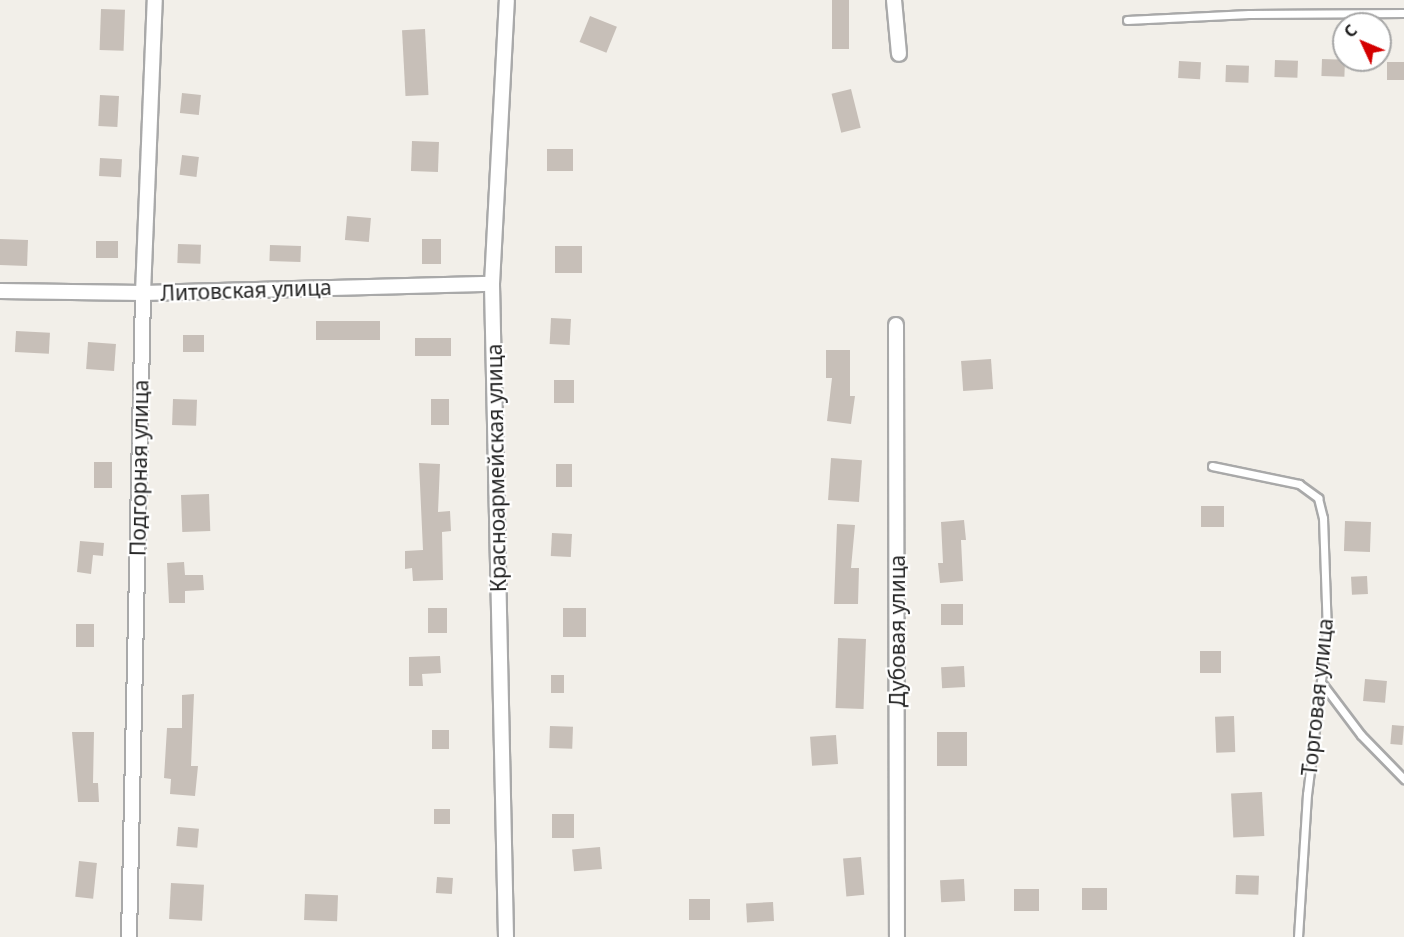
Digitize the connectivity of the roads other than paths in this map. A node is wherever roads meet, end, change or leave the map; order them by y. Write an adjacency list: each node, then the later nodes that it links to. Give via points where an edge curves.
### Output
1 (155, 0): 9 (street, Подгорная улица)
2 (507, 0): 7 (street, Красноармейская улица)
3 (894, 0): 6 (street)
4 (1404, 13): 5 (lane)
5 (1127, 20)
6 (899, 54)
7 (492, 284): 9 (street, Литовская улица); 15 (street, Красноармейская улица)
8 (0, 291): 9 (street, Литовская улица)
9 (143, 293): 14 (street, Подгорная улица)
10 (896, 325): 16 (street, Дубовая улица)
11 (1212, 466): 12 (lane, Торговая улица, via 1299,484 1318,498 1323,518 1327,632)
12 (1321, 682): 13 (lane, via 1361,735); 17 (lane, Торговая улица, via 1307,794)
13 (1404, 779)
14 (129, 937)
15 (506, 937)
16 (897, 937)
17 (1298, 937)

